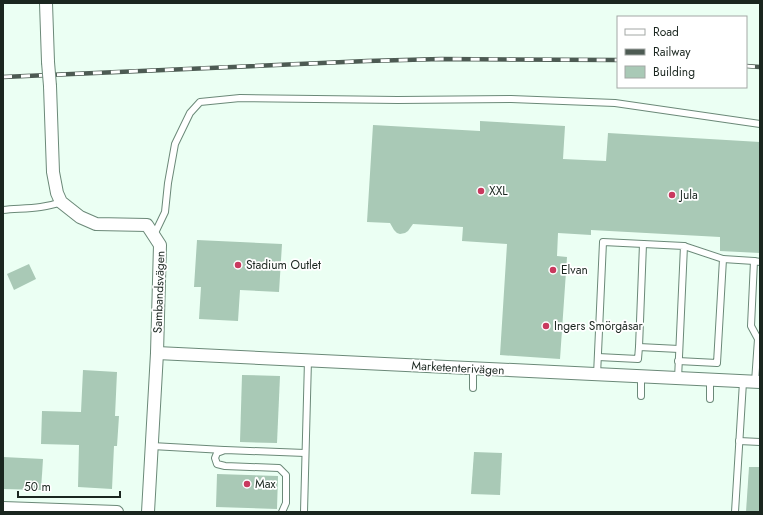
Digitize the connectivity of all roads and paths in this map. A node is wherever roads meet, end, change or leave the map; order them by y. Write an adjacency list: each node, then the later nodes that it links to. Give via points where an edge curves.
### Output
1 (46, 3): 3 (street, bridge, via 53,172)
2 (760, 124): 5 (lane, via 615,103 511,99 240,98 200,102 190,114 175,144 165,212)
3 (61, 202): 4 (lane); 5 (street, Sambandsvägen, via 80,217 96,224 147,225)
4 (3, 210)
5 (154, 235): 12 (street, Sambandsvägen, via 160,245)
6 (644, 244): 7 (lane); 10 (lane); 13 (lane, via 604,242)
7 (684, 246): 8 (lane); 11 (lane)
8 (723, 260): 9 (lane); 16 (lane, via 717,363)
9 (757, 261): 14 (lane, via 751,326 758,339)
10 (639, 347): 11 (lane); 13 (lane, via 638,359)
11 (679, 349): 16 (lane)
12 (157, 353): 15 (street, Marketenterivägen); 28 (street, Sambandsvägen)
13 (598, 357): 18 (lane)
14 (758, 359): 22 (lane)
15 (308, 360): 17 (street, Marketenterivägen); 30 (lane)
16 (678, 361): 20 (lane)
17 (473, 369): 18 (street, Marketenterivägen); 23 (lane)
18 (597, 375): 19 (street, Marketenterivägen)
19 (641, 377): 20 (street, Marketenterivägen); 24 (lane)
20 (678, 379): 21 (street, Marketenterivägen)
21 (710, 380): 22 (street, Marketenterivägen); 25 (lane)
22 (753, 382): 26 (lane)
23 (473, 388)
24 (641, 396)
25 (710, 399)
26 (739, 440): 27 (lane); 36 (lane)
27 (760, 442)
28 (152, 446): 29 (lane); 33 (street, Sambandsvägen)
29 (225, 450): 30 (lane); 34 (lane, via 217,453 217,464 279,468 286,475 286,503)
30 (305, 453): 35 (lane)
31 (3, 508): 32 (street)
32 (117, 512)
33 (148, 512)
34 (282, 512)
35 (304, 512)
36 (735, 512)

